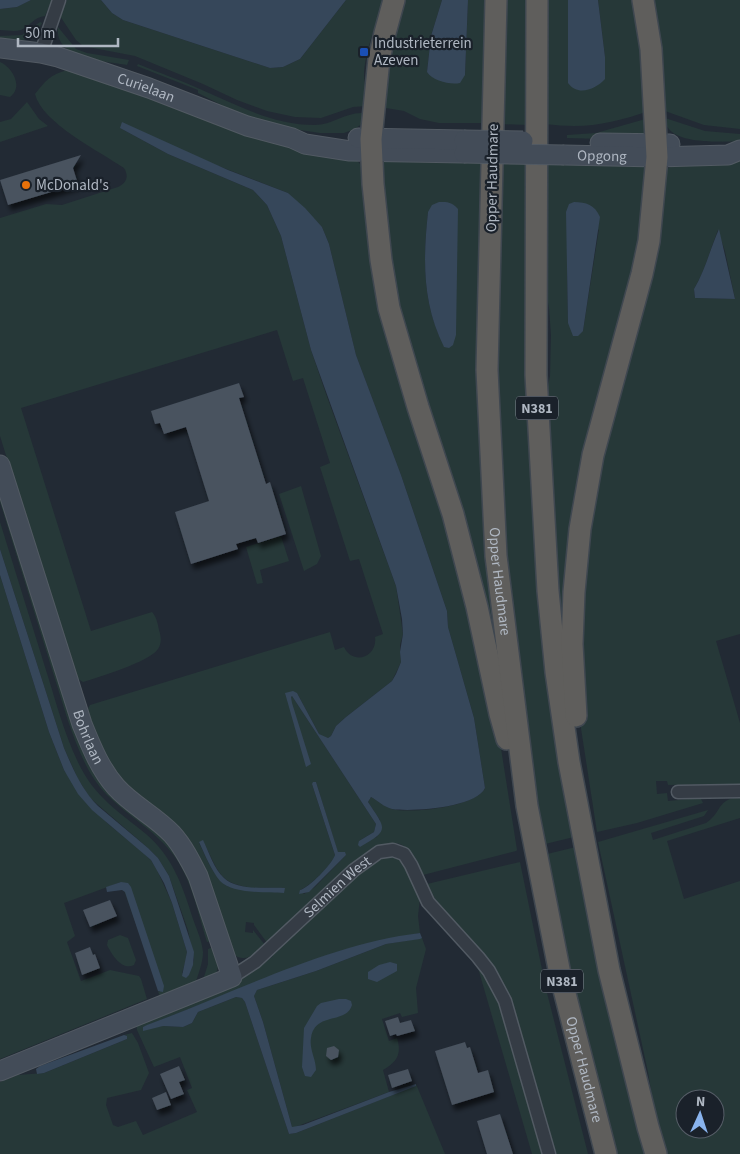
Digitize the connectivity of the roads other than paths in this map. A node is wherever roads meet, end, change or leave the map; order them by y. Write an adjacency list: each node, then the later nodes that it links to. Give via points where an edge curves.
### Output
1 (59, 0): 7 (street)
2 (394, 0): 8 (highway, N381, via 379,59)
3 (496, 0): 15 (highway, Opper Haudmare / N381, via 487,370 489,439 496,556)
4 (537, 0): 16 (highway, N381, via 536,375 539,450 556,672)
5 (643, 0): 10 (highway, N381, via 651,49)
6 (0, 48): 7 (main road, Curielaan)
7 (41, 53): 8 (main road, Curielaan, via 119,77 247,126 305,144 350,151)
8 (371, 145): 9 (main road, Curielaan); 15 (highway, N381, via 381,260 389,308 453,514 500,714)
9 (464, 146): 10 (main road, Opgong, bridge)
10 (657, 150): 11 (main road, Opgong, via 728,155); 16 (highway, N381, via 649,241 593,455 580,529 572,644)
11 (739, 150)
12 (0, 465): 17 (main road, Bohrlaan, via 91,747 116,788 172,834 191,862)
13 (740, 791): 14 (street)
14 (678, 792)
15 (526, 806): 20 (highway, Opper Haudmare / N381, via 560,974)
16 (578, 814): 21 (highway, N381, via 609,970)
17 (232, 977): 18 (main road, Selmien West); 19 (street, Selmien West, via 255,962 354,870 386,850 404,854 412,864 428,902 489,971 505,1001)
18 (0, 1071)
19 (549, 1154)
20 (606, 1154)
21 (656, 1154)

